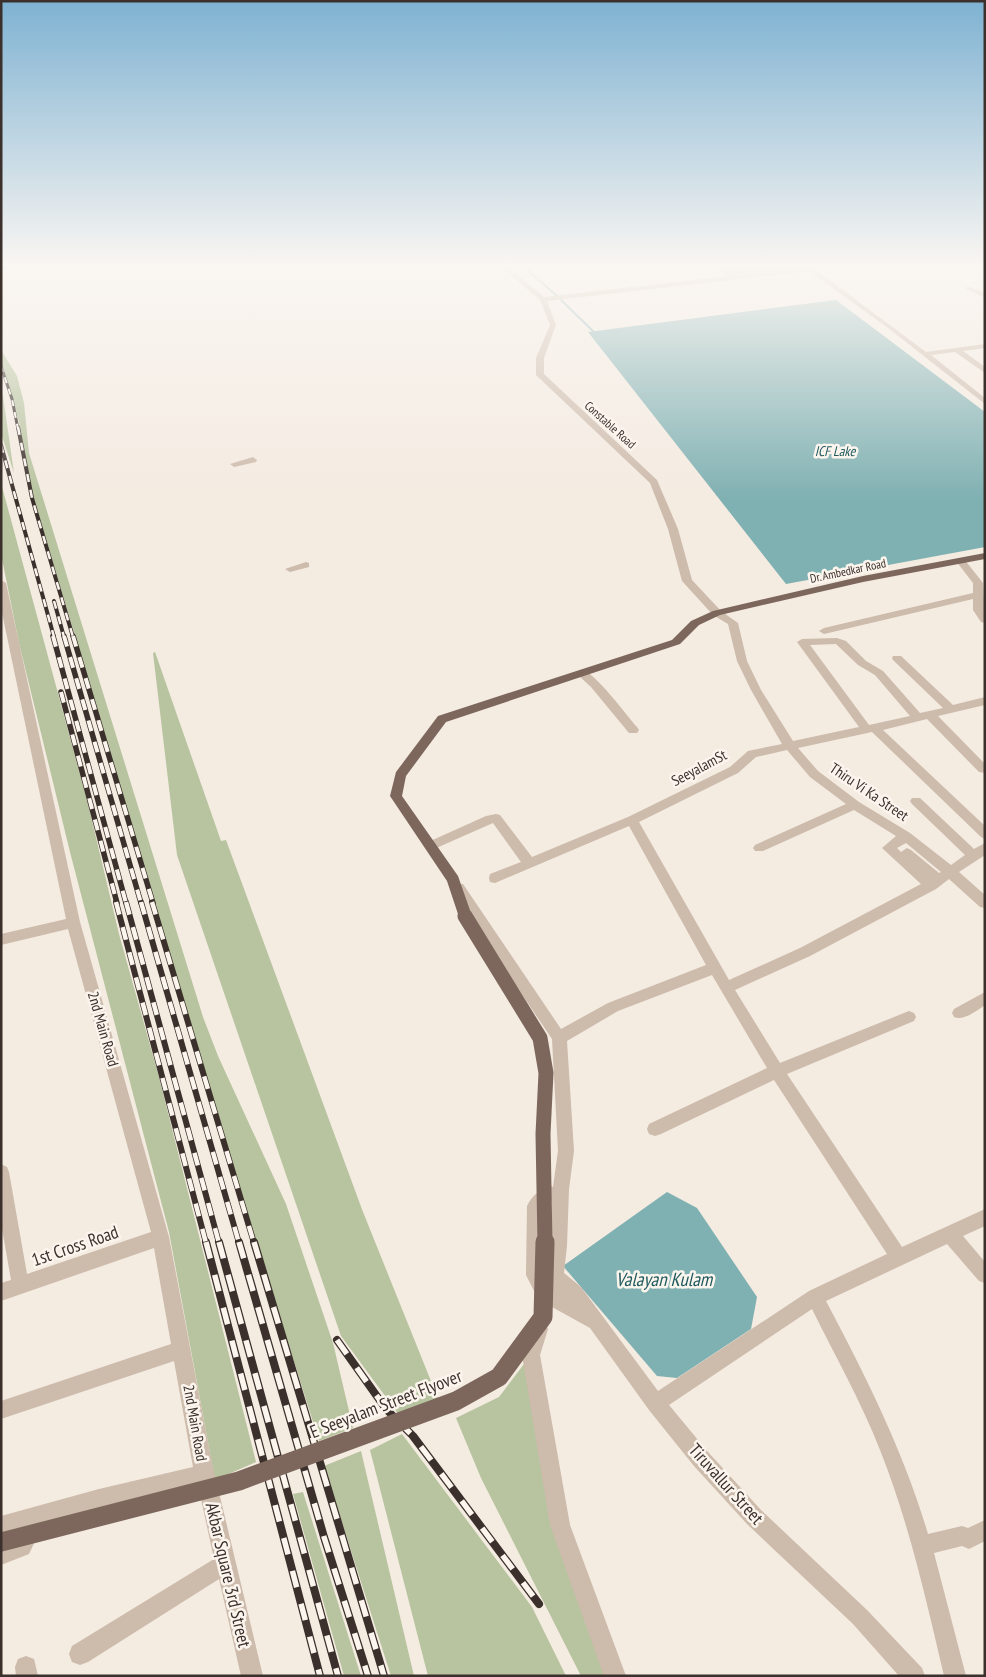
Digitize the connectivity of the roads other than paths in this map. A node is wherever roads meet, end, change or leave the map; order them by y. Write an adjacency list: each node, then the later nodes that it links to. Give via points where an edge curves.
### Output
1 (546, 343): 16 (street, Constable Road, via 540,358 540,375 654,482 673,529 687,581)
2 (910, 343): 5 (street)
3 (985, 346): 4 (street)
4 (955, 349): 5 (street); 6 (street)
5 (925, 354): 7 (street)
6 (985, 371)
7 (985, 402)
8 (253, 460): 9 (street)
9 (234, 464)
10 (985, 556): 11 (main road, Dr. Ambedkar Road)
11 (961, 561): 15 (street, via 978,583); 16 (main road, Dr. Ambedkar Road, via 863,579)
12 (306, 565): 13 (street)
13 (290, 569)
14 (1, 583): 40 (street, 2nd Main Road)
15 (977, 595): 17 (street, via 978,610); 18 (street)
16 (717, 613): 20 (main road, Dr. Ambedkar Road, via 695,623 676,642); 26 (street, Thiru Vi Ka Street, via 733,623 742,660)
17 (985, 620)
18 (824, 631)
19 (897, 658): 22 (street)
20 (582, 673): 25 (street); 32 (main road, E Seeyalam Street Flyover, via 442,719 400,776 396,796)
21 (985, 701): 22 (street, SeeyalamSt)
22 (951, 709): 23 (street, SeeyalamSt)
23 (924, 716): 24 (street, SeeyalamSt); 24 (street, via 842,642 802,642); 27 (street)
24 (870, 729): 26 (street, SeeyalamSt); 31 (street)
25 (633, 730)
26 (789, 745): 29 (street, Thiru Vi Ka Street, via 814,774); 30 (street, SeeyalamSt, via 752,754 734,770)
27 (983, 769)
28 (916, 801): 34 (street)
29 (854, 805): 33 (street); 37 (street, Thiru Vi Ka Street, via 901,840)
30 (632, 820): 35 (street, SeeyalamSt); 42 (street)
31 (985, 834)
32 (430, 846): 35 (street, via 496,818); 38 (main road, E Seeyalam Street Flyover)
33 (759, 848)
34 (979, 851): 37 (street)
35 (529, 864): 36 (street, SeeyalamSt)
36 (495, 878)
37 (940, 878): 39 (street); 43 (street, via 805,952)
38 (453, 880): 47 (street); 70 (main road, E Seeyalam Street Flyover, bridge, via 465,916 540,1038 546,1073 543,1317 520,1352 499,1377 447,1405 239,1481)
39 (985, 903)
40 (73, 922): 41 (street); 54 (street, 2nd Main Road)
41 (1, 940)
42 (715, 968): 43 (street); 47 (street, via 613,1007)
43 (726, 988): 48 (street)
44 (985, 998): 45 (street)
45 (959, 1014)
46 (909, 1017): 48 (street)
47 (560, 1038): 51 (street, via 566,1151)
48 (776, 1071): 49 (street); 55 (street)
49 (654, 1129)
50 (1, 1172): 58 (street)
51 (561, 1189): 57 (street, via 559,1246); 60 (street, via 548,1193 535,1206 534,1275)
52 (985, 1217): 53 (street)
53 (949, 1233): 55 (street); 56 (street)
54 (161, 1237): 58 (street, 1st Cross Road); 63 (street, 2nd Main Road)
55 (899, 1257): 61 (street)
56 (985, 1275)
57 (554, 1277): 60 (street); 62 (street, Tiruvallur Street, via 575,1293)
58 (20, 1286): 59 (street, 1st Cross Road)
59 (1, 1292)
60 (549, 1296): 62 (street); 76 (street, via 531,1355 560,1524)
61 (815, 1297): 64 (street); 71 (street, via 867,1399 898,1472)
62 (600, 1325): 64 (street, Tiruvallur Street)
63 (182, 1349): 65 (street); 66 (street, 2nd Main Road)
64 (656, 1403): 77 (street, Tiruvallur Street, via 754,1517 860,1617)
65 (1, 1410)
66 (205, 1474): 67 (street); 73 (street, Akbar Square 3rd Street)
67 (35, 1517): 68 (street); 72 (street, via 22,1547)
68 (1, 1526)
69 (985, 1530): 71 (street, via 969,1539 962,1536)
70 (1, 1542)
71 (921, 1546): 78 (street)
72 (1, 1555)
73 (225, 1564): 74 (street); 75 (street, Akbar Square 3rd Street)
74 (80, 1654)
75 (252, 1676)
76 (615, 1676)
77 (914, 1676)
78 (955, 1676)

